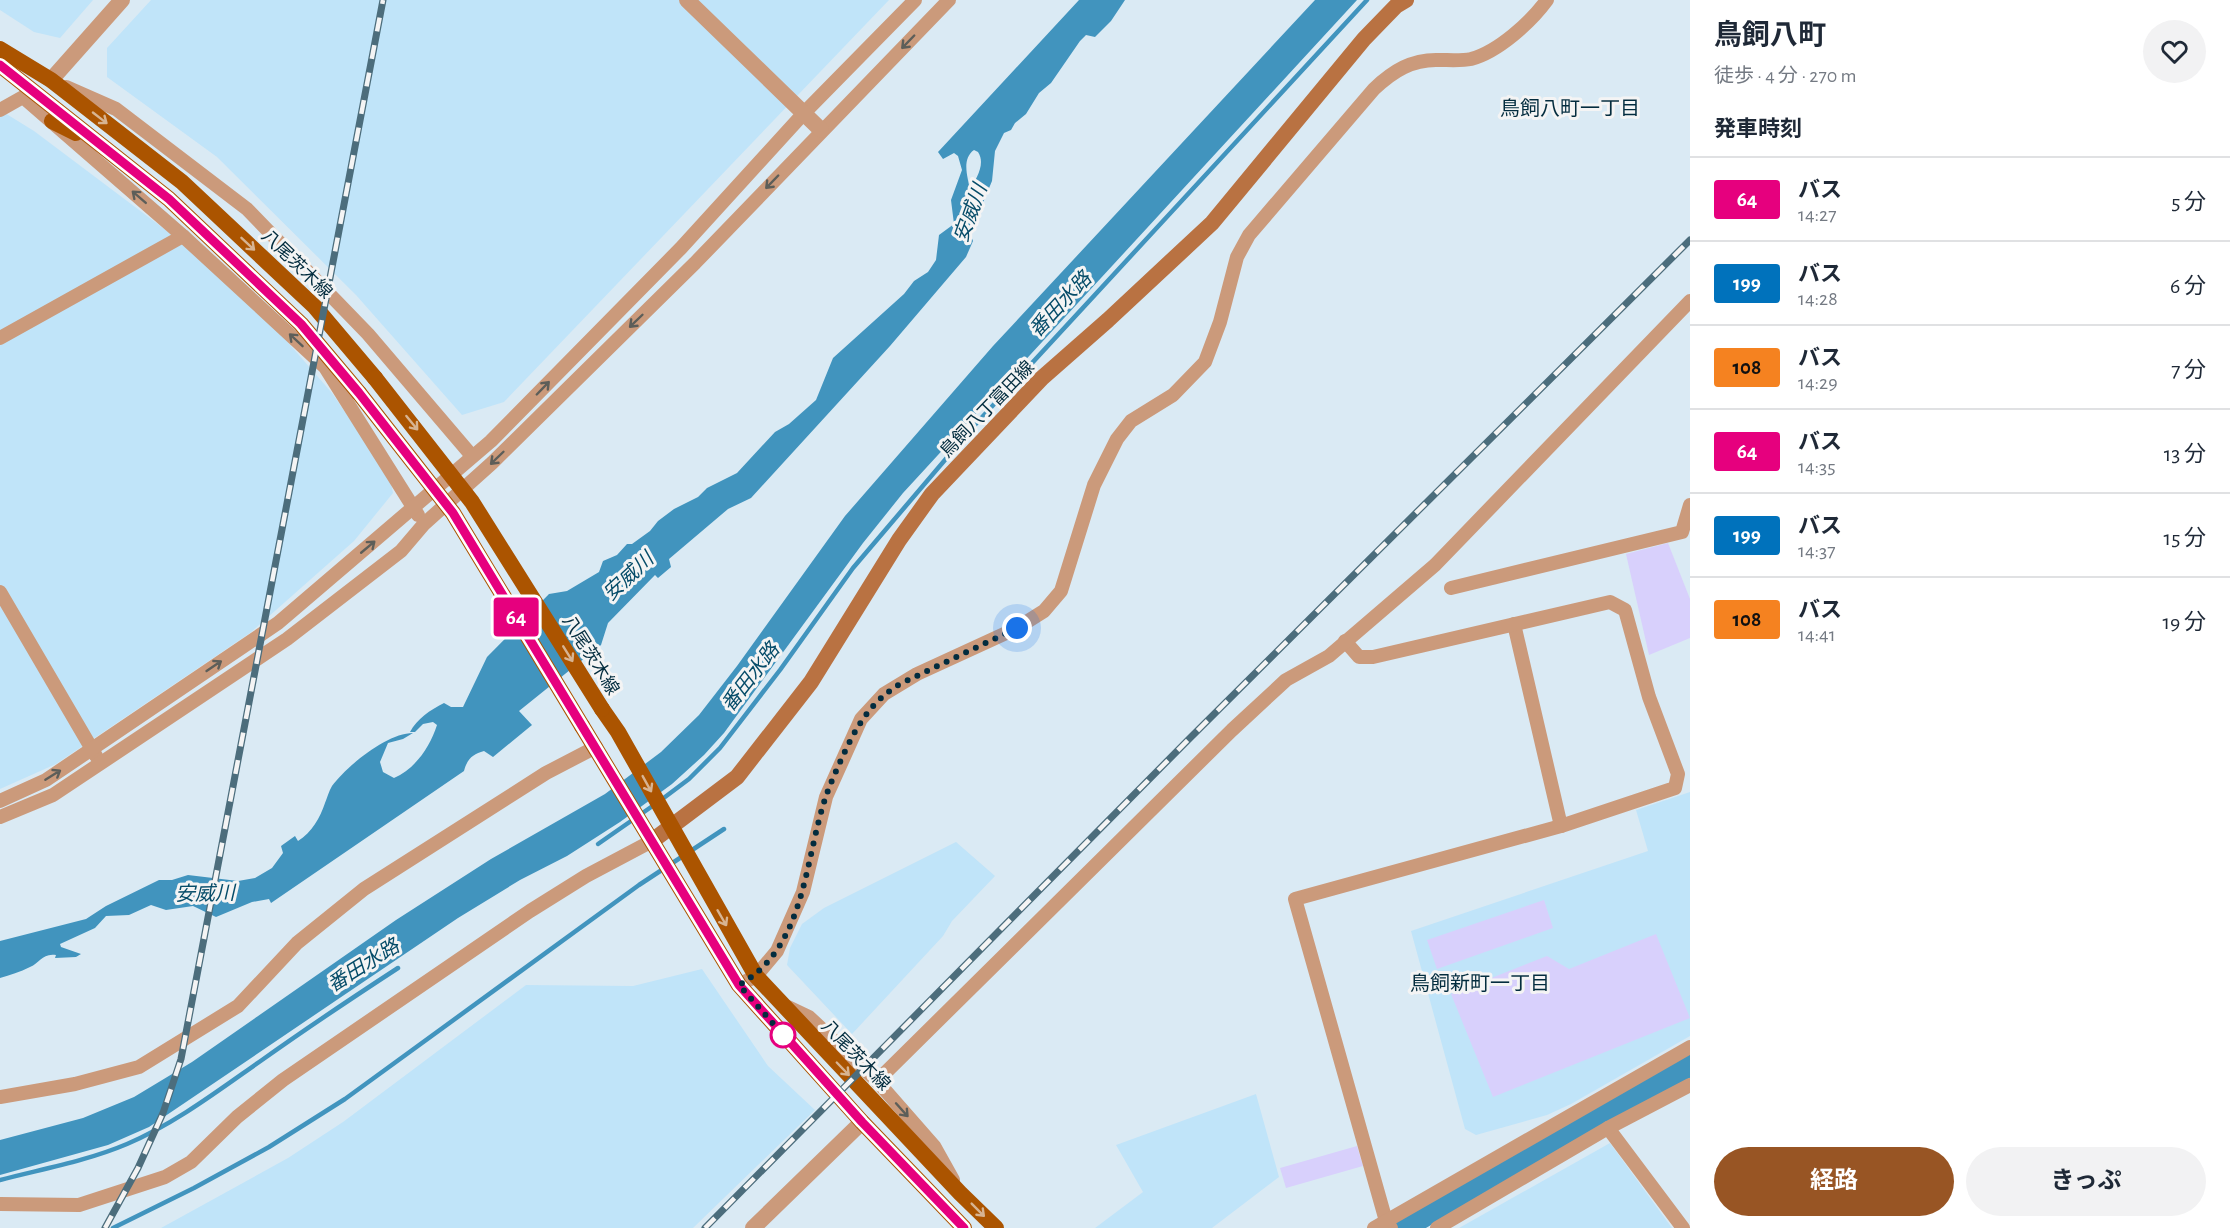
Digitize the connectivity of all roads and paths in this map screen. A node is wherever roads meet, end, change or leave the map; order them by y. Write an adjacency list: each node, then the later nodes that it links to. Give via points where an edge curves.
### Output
1 (122, 0): 10 (street)
2 (687, 0): 13 (street)
3 (915, 0): 13 (street)
4 (949, 0): 15 (street, one-way to 15)
5 (1406, 0): 34 (main road, 鳥飼八丁富田線, via 1364,39 1212,223 1042,378 933,495 899,540 811,682 737,777)
6 (1547, 0): 36 (street, via 1522,30 1488,51 1471,59 1427,59 1390,74 1249,236 1237,256 1205,362 1173,395 1131,422 1117,439 1094,485 1061,591 1044,610 1017,628 917,674 884,694 861,719 826,797 803,892 777,951)
7 (0, 49): 10 (main road, 八尾茨木線)
8 (0, 65): 16 (main road)
9 (0, 70): 11 (main road)
10 (51, 80): 20 (street, via 116,108 247,209 368,334); 34 (main road, 八尾茨木線, one-way to 34, bridge, via 182,182 315,307 375,378 472,502 628,750)
11 (23, 97): 12 (street); 14 (street)
12 (0, 110)
13 (804, 113): 15 (street); 20 (street, one-way to 13, via 681,248)
14 (52, 121): 16 (main road); 17 (street, one-way to 14)
15 (821, 130): 23 (street, one-way to 23, via 695,263 492,463)
16 (109, 149): 28 (main road, bridge, via 169,199 301,324 359,393 453,513)
17 (183, 236): 19 (street); 22 (street, one-way to 17, via 325,367)
18 (1690, 301): 27 (street, via 1435,565)
19 (0, 338)
20 (472, 456): 22 (street)
21 (1690, 505): 24 (street, via 1682,532)
22 (414, 507): 23 (street); 29 (street, one-way to 22, via 278,623)
23 (424, 524): 30 (street, via 401,551 287,639)
24 (1450, 588)
25 (0, 592): 29 (street)
26 (1514, 624): 27 (street, via 1373,657 1359,657); 33 (street); 33 (street, via 1610,602 1626,610 1649,697 1678,774 1675,788)
27 (1346, 641): 40 (street, via 1329,656 1286,680 1232,730)
28 (596, 747): 35 (main road); 42 (street, via 546,773 364,889 297,943 238,1006 139,1067 75,1084)
29 (92, 750): 30 (street); 31 (street, one-way to 29, via 46,780)
30 (100, 763): 32 (street, via 53,795)
31 (0, 801)
32 (0, 818)
33 (1561, 826): 47 (street, via 1295,899)
34 (671, 827): 35 (main road, 鳥飼八丁富田線); 36 (main road, 八尾茨木線, one-way to 36)
35 (653, 842): 37 (main road); 46 (street, via 586,876 530,911 300,1068 237,1118 191,1162 165,1177 79,1204)
36 (756, 976): 37 (street); 38 (main road, 八尾茨木線)
37 (739, 985): 43 (main road)
38 (781, 1004): 40 (street, via 809,1017); 45 (main road, 八尾茨木線, one-way to 45)
39 (1690, 1047): 47 (street)
40 (876, 1081): 45 (street, one-way to 45, via 934,1146)
41 (1690, 1085): 44 (street)
42 (0, 1097)
43 (862, 1122): 48 (street); 49 (main road)
44 (1608, 1128): 52 (street); 53 (street)
45 (960, 1193): 50 (main road, 八尾茨木線, one-way to 50)
46 (0, 1204)
47 (1389, 1224): 51 (street)
48 (753, 1228)
49 (964, 1228)
50 (996, 1228)
51 (1374, 1228)
52 (1437, 1228)
53 (1683, 1228)

